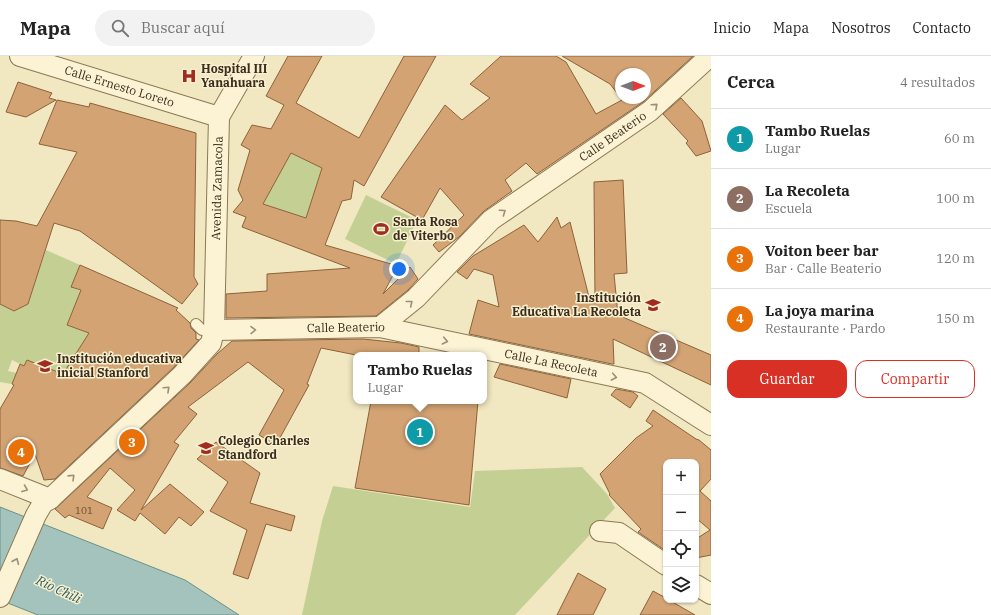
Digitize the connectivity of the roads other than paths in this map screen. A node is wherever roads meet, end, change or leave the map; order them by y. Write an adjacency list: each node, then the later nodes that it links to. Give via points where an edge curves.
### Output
1 (20, 56): 4 (street, Calle Ernesto Loreto)
2 (254, 56): 4 (street, Avenida Zamacola)
3 (710, 56): 6 (street, Calle Beaterio, one-way to 3, via 416,298 491,220 650,111)
4 (219, 117): 5 (street, Avenida Zamacola)
5 (205, 327): 6 (street, Calle Beaterio, one-way to 6); 9 (street, one-way to 5, via 182,375 211,343)
6 (380, 327): 7 (street, Calle La Recoleta, one-way to 7, via 645,383)
7 (711, 425)
8 (0, 479): 9 (street, one-way to 9)
9 (50, 499): 14 (street, one-way to 9, via 36,515 43,503)
10 (600, 531): 11 (street, via 619,533)
11 (663, 563)
12 (699, 587): 13 (street)
13 (711, 594)
14 (0, 597)

